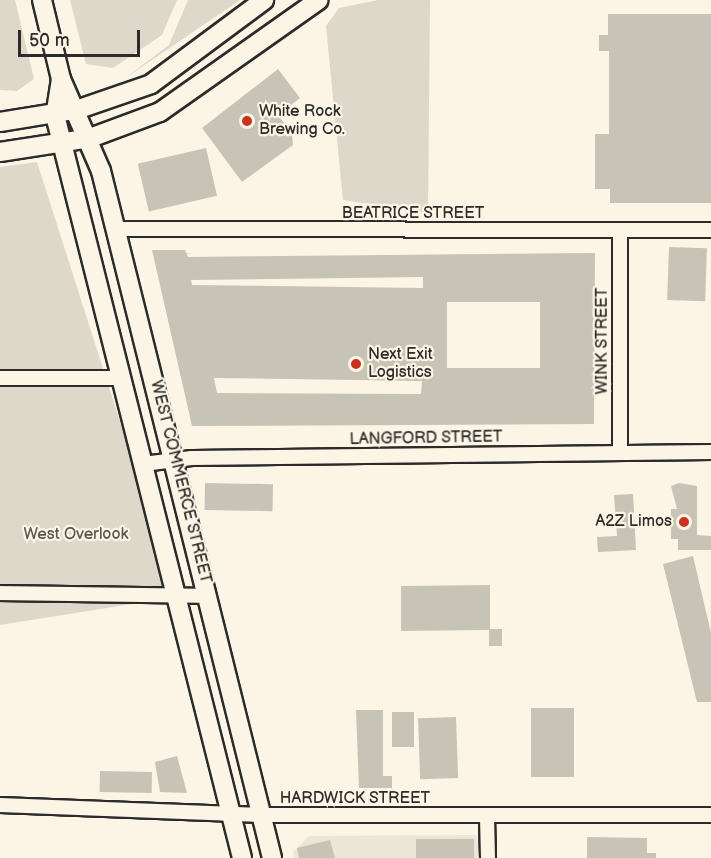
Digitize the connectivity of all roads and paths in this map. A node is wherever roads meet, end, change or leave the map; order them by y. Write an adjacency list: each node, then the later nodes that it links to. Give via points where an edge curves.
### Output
1 (42, 0): 4 (main road)
2 (264, 0): 5 (main road, via 151,84)
3 (310, 2): 8 (main road, via 160,112)
4 (62, 78): 5 (main road, WEST COMMERCE STREET); 6 (main road)
5 (79, 109): 6 (main road); 8 (main road, WEST COMMERCE STREET)
6 (55, 115): 7 (main road); 9 (main road, WEST COMMERCE STREET)
7 (0, 122)
8 (90, 138): 9 (main road); 11 (main road, WEST COMMERCE STREET)
9 (62, 145): 10 (main road); 15 (main road, WEST COMMERCE STREET)
10 (0, 153)
11 (116, 229): 12 (street, BEATRICE STREET); 18 (main road, WEST COMMERCE STREET)
12 (620, 230): 13 (street, BEATRICE STREET); 16 (street, WINK STREET)
13 (711, 230)
14 (0, 378): 15 (street)
15 (121, 378): 19 (main road, WEST COMMERCE STREET)
16 (620, 452): 17 (street, LANGFORD STREET); 18 (street, LANGFORD STREET)
17 (711, 452)
18 (174, 459): 19 (street, LANGFORD STREET); 21 (main road, WEST COMMERCE STREET)
19 (143, 464): 22 (main road, WEST COMMERCE STREET)
20 (0, 593): 22 (street)
21 (208, 596): 22 (street); 25 (main road, WEST COMMERCE STREET)
22 (176, 597): 24 (main road, WEST COMMERCE STREET)
23 (0, 805): 24 (street, HARDWICK STREET)
24 (231, 812): 25 (street, HARDWICK STREET); 28 (main road, WEST COMMERCE STREET)
25 (262, 815): 27 (street, HARDWICK STREET); 29 (main road, WEST COMMERCE STREET)
26 (711, 815): 27 (street, HARDWICK STREET)
27 (487, 816): 30 (street)
28 (242, 858)
29 (272, 858)
30 (488, 858)

